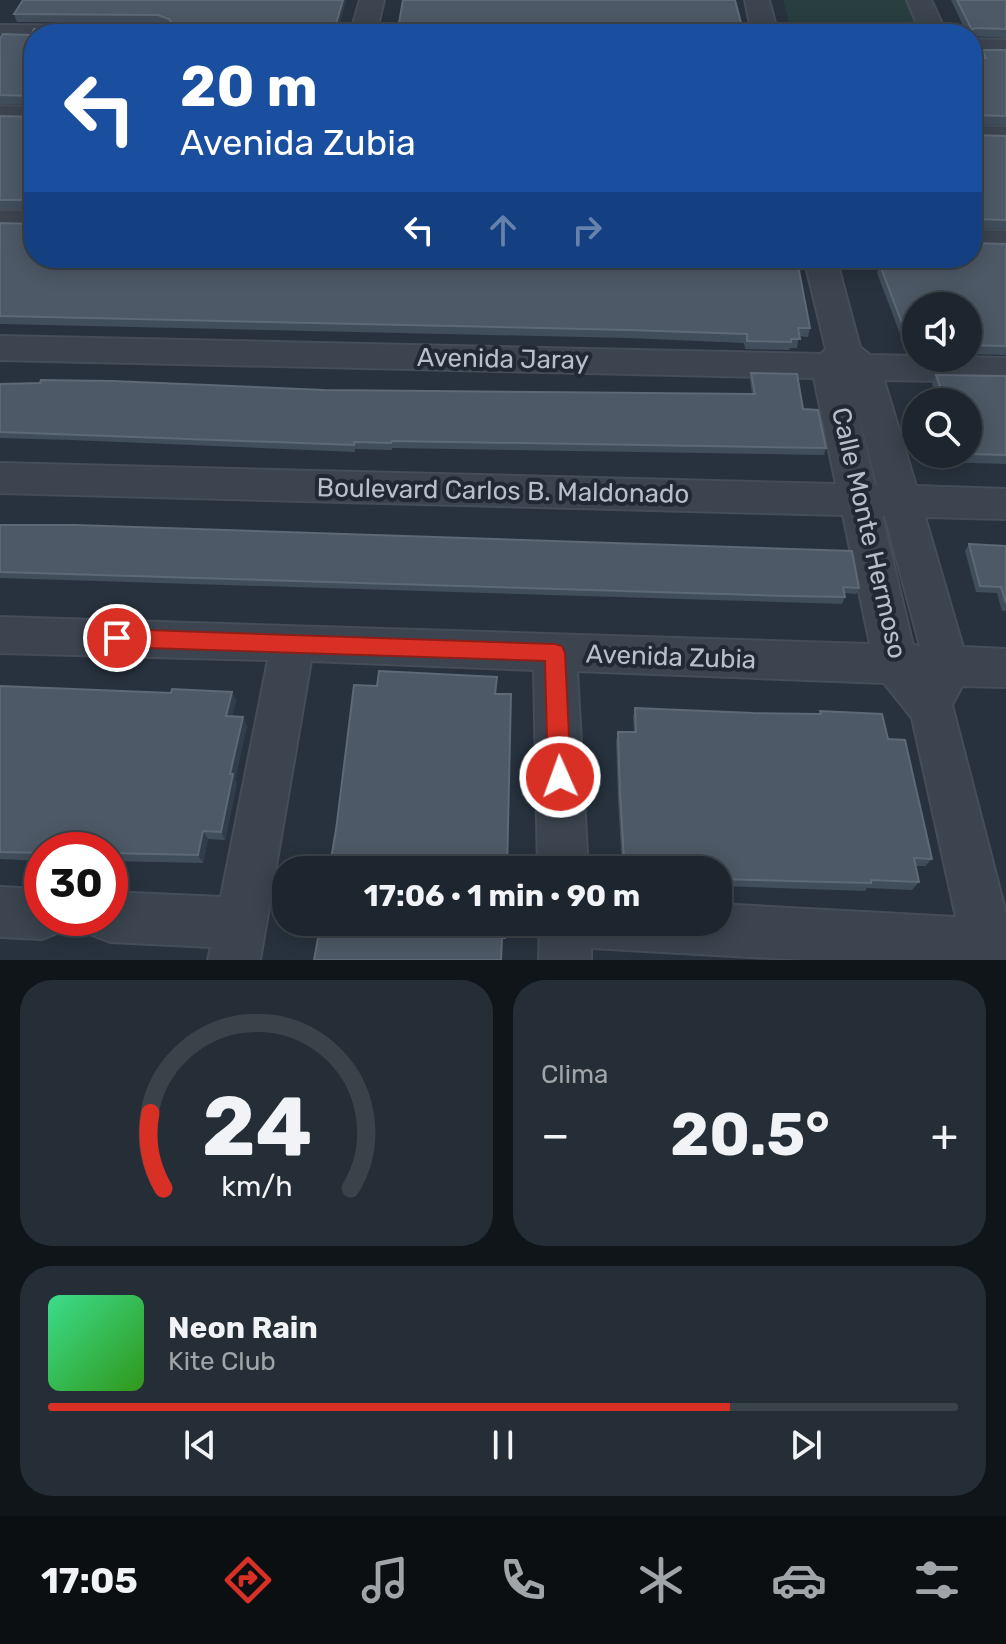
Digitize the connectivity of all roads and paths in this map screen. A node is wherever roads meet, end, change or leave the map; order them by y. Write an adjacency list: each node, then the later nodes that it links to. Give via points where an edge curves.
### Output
1 (372, 0): 4 (street)
2 (757, 0): 5 (street)
3 (919, 0): 6 (street)
4 (366, 24)
5 (763, 24)
6 (930, 24)
7 (0, 32): 8 (street)
8 (24, 32)
9 (982, 47): 10 (street)
10 (1006, 48)
11 (0, 114): 12 (street)
12 (24, 115)
13 (982, 134): 14 (street)
14 (1006, 135)
15 (0, 220): 16 (street)
16 (24, 221)
17 (982, 240): 18 (street)
18 (1006, 241)
19 (822, 268): 21 (street, Calle Monte Hermoso)
20 (0, 348): 21 (street, Avenida Jaray)
21 (845, 362): 22 (street, Avenida Jaray); 24 (street, Calle Monte Hermoso); 25 (street, Calle Monte Hermoso)
22 (1006, 370)
23 (0, 478): 24 (street, Boulevard Carlos B. Maldonado)
24 (860, 500): 25 (street, Boulevard Carlos B. Maldonado); 30 (street, Calle Monte Hermoso)
25 (902, 501): 26 (street, Boulevard Carlos B. Maldonado); 32 (street, Calle Monte Hermoso)
26 (1006, 504)
27 (0, 635): 28 (street, Avenida Zubia)
28 (293, 642): 29 (street, Avenida Zubia); 39 (street)
29 (555, 653): 30 (street, Avenida Zubia); 33 (street)
30 (896, 665): 32 (street, Calle Monte Hermoso)
31 (1006, 668): 32 (street)
32 (940, 688): 40 (street, Calle Monte Hermoso)
33 (562, 856)
34 (0, 912): 35 (street)
35 (24, 913)
36 (128, 920): 39 (street)
37 (732, 933): 40 (street)
38 (565, 936): 41 (street)
39 (236, 941)
40 (995, 950)
41 (565, 960)

